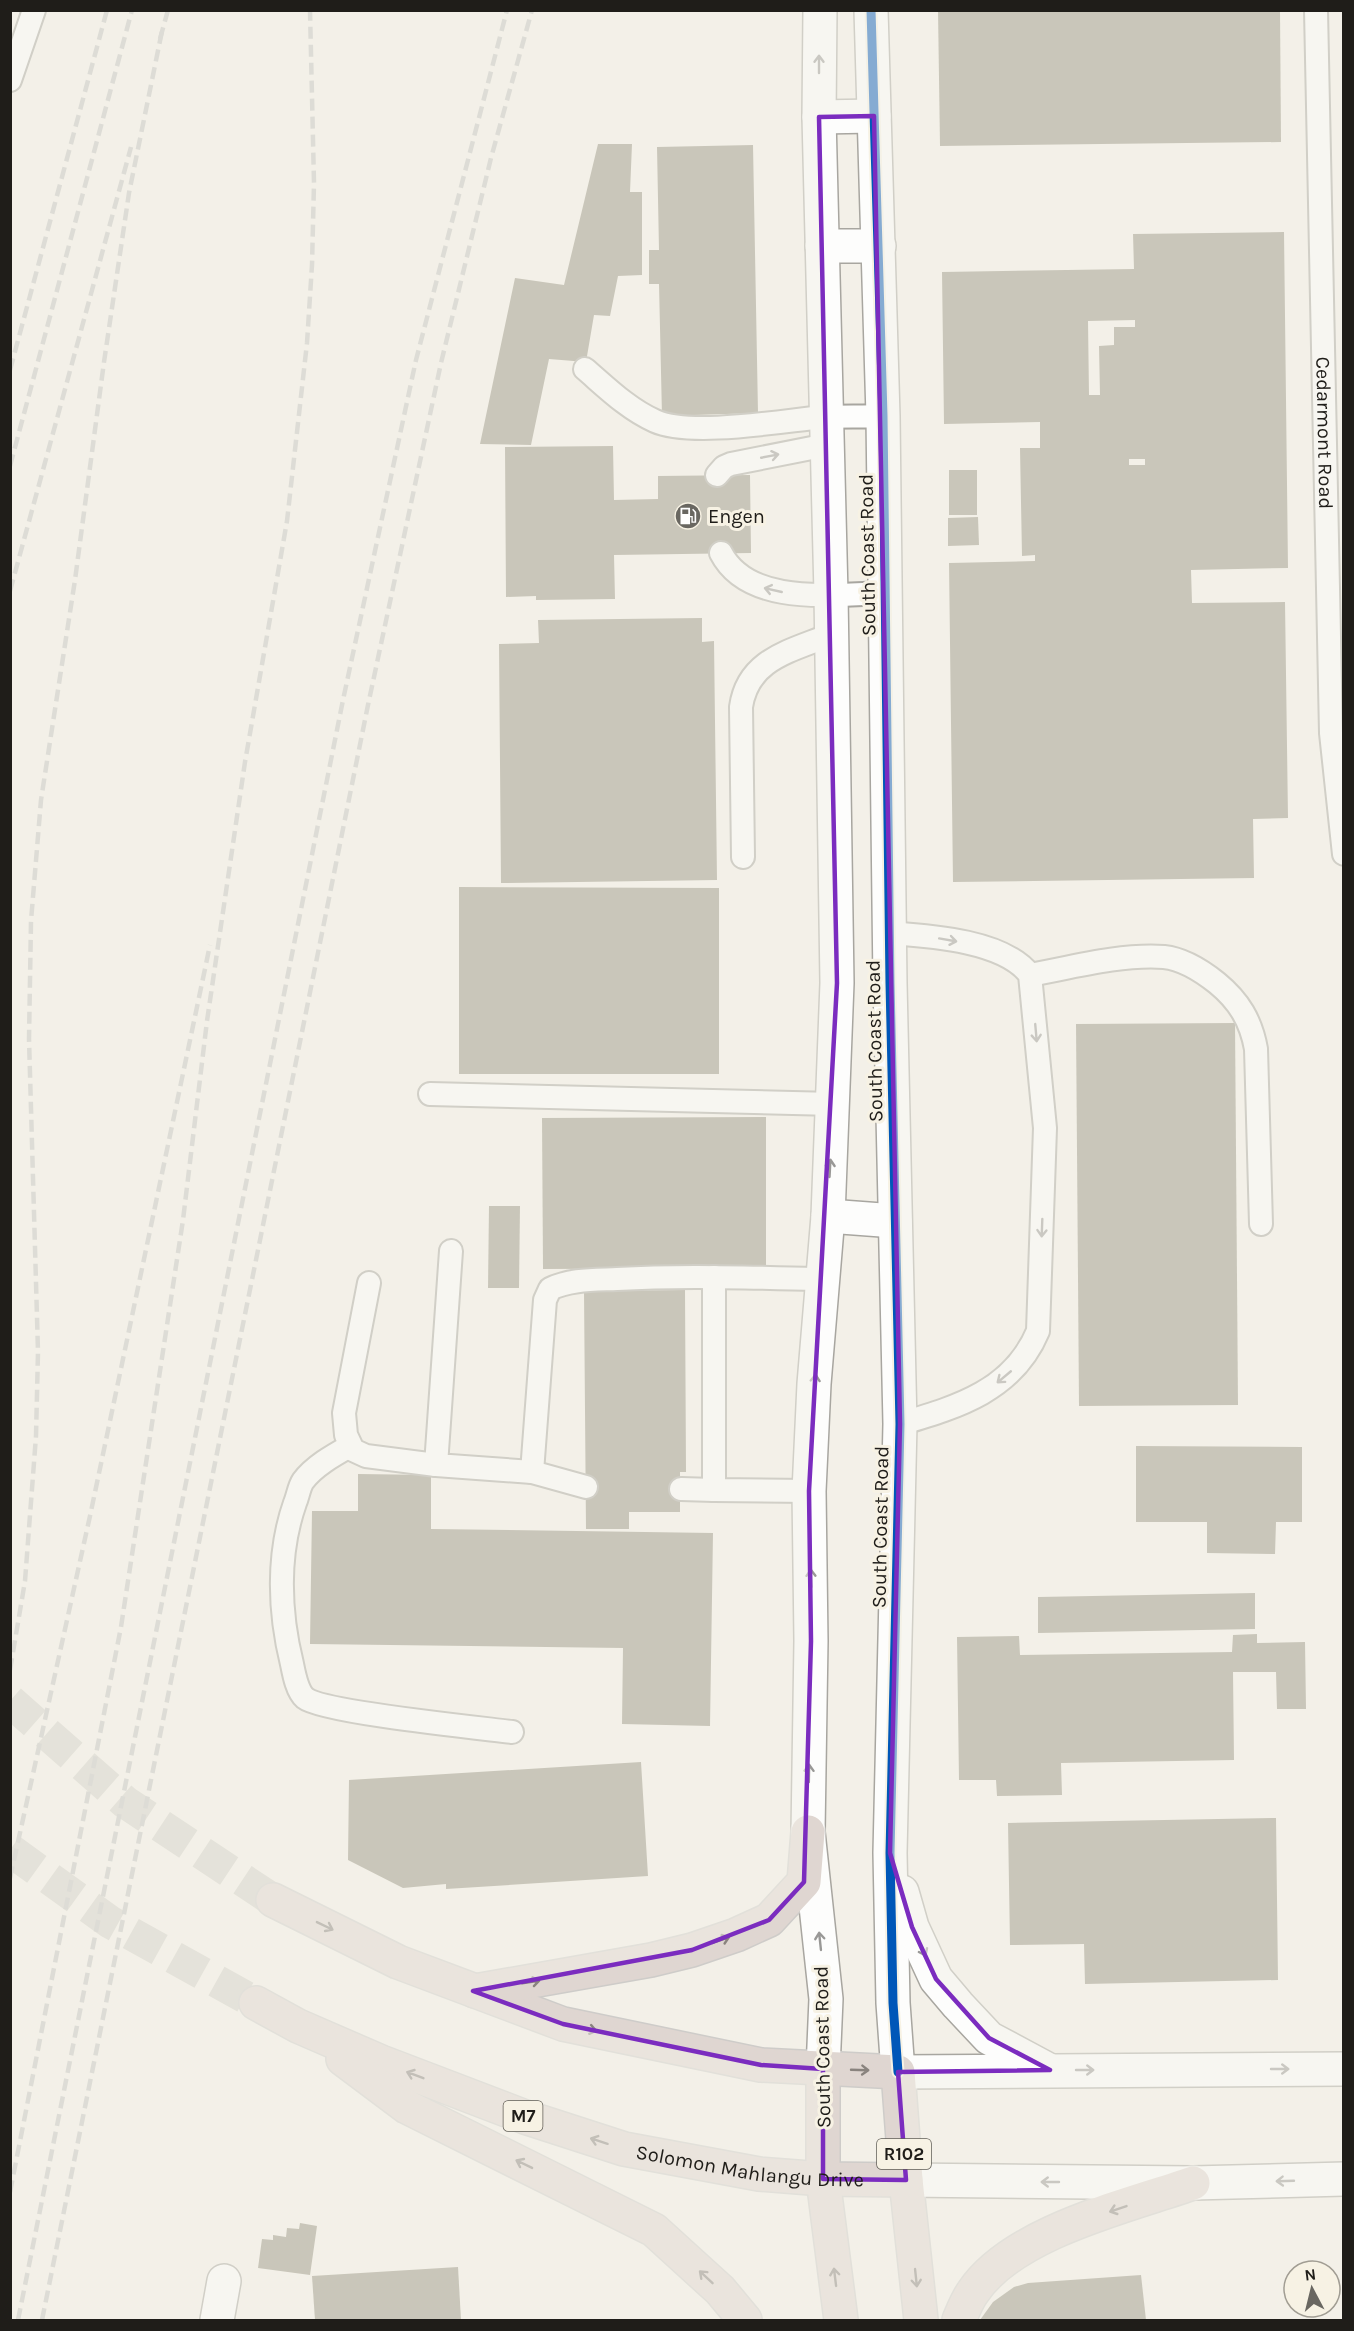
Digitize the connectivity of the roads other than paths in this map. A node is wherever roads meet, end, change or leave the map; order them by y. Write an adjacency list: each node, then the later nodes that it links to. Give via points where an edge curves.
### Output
1 (34, 10): 5 (lane)
2 (820, 10): 7 (street, South Coast Road, one-way to 2)
3 (871, 10): 6 (street, South Coast Road)
4 (1316, 10): 18 (lane, Cedarmont Road, via 1331,733)
5 (10, 80)
6 (874, 116): 7 (street); 9 (street, South Coast Road)
7 (819, 117): 8 (street, South Coast Road)
8 (822, 246): 9 (street); 12 (street, South Coast Road)
9 (879, 246): 11 (street, South Coast Road)
10 (585, 369): 12 (lane, via 614,394 656,421 706,428)
11 (883, 416): 12 (lane); 15 (street, South Coast Road)
12 (827, 431): 13 (lane, one-way to 12, via 724,467); 16 (street, South Coast Road)
13 (717, 475)
14 (721, 554): 16 (lane, one-way to 14, via 768,590 735,573)
15 (886, 593): 16 (lane); 20 (street, South Coast Road)
16 (831, 594): 17 (street, South Coast Road)
17 (832, 634): 19 (lane, via 769,661 746,687 741,707); 22 (street, South Coast Road)
18 (1344, 854)
19 (743, 857)
20 (890, 933): 21 (lane, one-way to 21, via 989,950 1018,962); 23 (street, South Coast Road)
21 (1030, 975): 28 (lane, via 1104,961 1165,957 1196,968 1243,1009 1256,1049); 33 (lane, one-way to 33, via 1045,1128 1038,1331 1025,1359 983,1394)
22 (837, 983): 23 (street); 25 (street, South Coast Road)
23 (890, 983): 27 (street, South Coast Road)
24 (430, 1094): 25 (lane)
25 (834, 1104): 26 (street, South Coast Road, one-way to 25)
26 (828, 1216): 27 (street); 31 (street, South Coast Road)
27 (895, 1221): 33 (street, South Coast Road)
28 (1261, 1224)
29 (451, 1251): 35 (lane)
30 (714, 1277): 31 (lane); 36 (lane, via 588,1280 550,1289 545,1299); 39 (lane)
31 (823, 1280): 40 (street, South Coast Road, one-way to 31)
32 (369, 1283): 34 (lane, via 344,1413)
33 (900, 1424): 43 (street, South Coast Road)
34 (350, 1446): 35 (lane, via 366,1456); 41 (lane, via 303,1482 286,1542 283,1622 295,1679 305,1698 349,1710)
35 (436, 1465): 36 (lane)
36 (532, 1472): 37 (lane)
37 (586, 1487)
38 (681, 1489): 39 (lane)
39 (714, 1490): 40 (lane)
40 (809, 1491): 42 (street, South Coast Road, one-way to 40)
41 (512, 1732)
42 (808, 1832): 45 (highway, one-way to 42, via 651,1960 714,1942 769,1920 804,1882); 48 (street, South Coast Road, one-way to 42, via 826,2000)
43 (890, 1853): 50 (street, one-way to 50, via 912,1927 936,1978 989,2037); 51 (street, South Coast Road)
44 (273, 1900): 45 (highway, one-way to 45, via 398,1962)
45 (473, 1991): 48 (highway, one-way to 48, via 563,2024 761,2065)
46 (256, 2003): 47 (highway, Solomon Mahlangu Drive / M7)
47 (298, 2026): 52 (highway, Solomon Mahlangu Drive / M7, one-way to 47, via 759,2174 624,2149 381,2062); 58 (highway, one-way to 47, via 720,2290 654,2230 407,2107)
48 (823, 2069): 51 (highway, one-way to 51); 52 (highway, South Coast Road)
49 (1344, 2069): 50 (street, one-way to 49)
50 (1050, 2070): 51 (street)
51 (898, 2072): 54 (highway, South Coast Road / R102)
52 (823, 2179): 54 (highway, Solomon Mahlangu Drive / M7); 59 (highway, South Coast Road, one-way to 52)
53 (1344, 2179): 55 (street, Solomon Mahlangu Drive / M7, one-way to 55)
54 (906, 2180): 55 (street, Solomon Mahlangu Drive / M7, one-way to 54); 60 (highway, South Coast Road / R102, one-way to 60)
55 (1193, 2183): 61 (highway, one-way to 61, via 1053,2231 1007,2256 974,2291)
56 (224, 2281): 57 (street)
57 (217, 2320)
58 (745, 2320)
59 (841, 2320)
60 (921, 2320)
61 (959, 2320)

